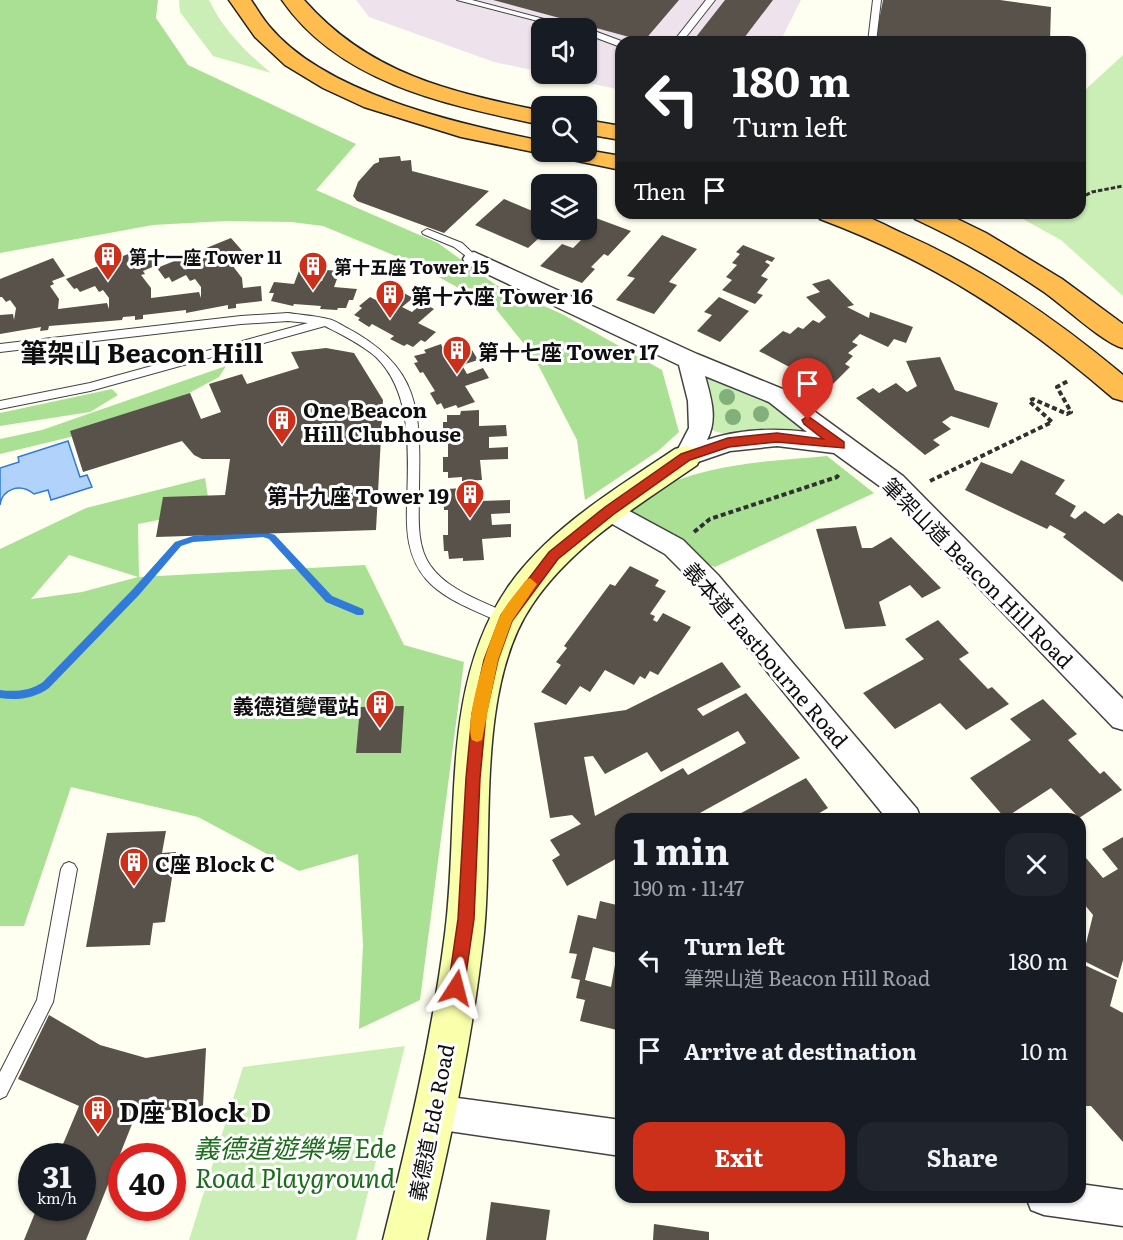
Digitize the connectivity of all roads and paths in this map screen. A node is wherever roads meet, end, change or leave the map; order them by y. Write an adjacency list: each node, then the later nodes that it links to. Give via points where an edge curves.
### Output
1 (240, 0): 14 (highway, via 254,25 280,50 336,85 432,122)
2 (294, 0): 11 (highway, via 334,42 394,77 458,99)
3 (461, 0): 6 (lane)
4 (711, 0): 8 (lane)
5 (877, 0): 9 (lane)
6 (534, 18)
7 (597, 36): 10 (lane)
8 (682, 36)
9 (873, 36)
10 (615, 42)
11 (531, 116)
12 (597, 129): 13 (highway)
13 (615, 132)
14 (531, 145)
15 (597, 159): 16 (highway)
16 (615, 162)
17 (1123, 186): 18 (path)
18 (1086, 195)
19 (845, 219): 28 (highway, via 900,240 967,274 1033,318)
20 (937, 219): 24 (highway, via 1012,258)
21 (427, 232): 22 (lane, via 458,245)
22 (474, 259): 26 (street, 筆架山道 Beacon Hill Road)
23 (326, 322): 25 (lane, via 288,317 241,320); 29 (lane, via 90,387); 36 (lane, via 376,349 404,387 413,438 412,536 426,569 439,584)
24 (1123, 339)
25 (0, 348)
26 (689, 360): 30 (street, 筆架山道 Beacon Hill Road, via 777,396); 31 (street, via 700,401 701,428)
27 (1064, 383): 33 (path, via 1057,387 1071,412 1067,414 1033,399 1029,401 1052,422)
28 (1123, 391)
29 (0, 405)
30 (840, 445): 31 (street, 義德道 Ede Road, via 777,437 728,442); 37 (street, 筆架山道 Beacon Hill Road, via 894,483)
31 (686, 457): 34 (street, 義德道 Ede Road)
32 (837, 477): 35 (path)
33 (928, 482)
34 (609, 510): 36 (street, 義德道 Ede Road, via 554,555); 38 (street, 義本道 Eastbourne Road, via 674,547 709,582)
35 (710, 519)
36 (506, 619): 41 (street, 義德道 Ede Road, via 491,660 479,714 466,919)
37 (1123, 718)
38 (901, 813)
39 (69, 869): 40 (lane, via 45,1002)
40 (0, 1090)
41 (435, 1112): 42 (street); 45 (street, 義德道 Ede Road)
42 (615, 1137)
43 (1086, 1203): 44 (street)
44 (1123, 1208)
45 (405, 1240)

